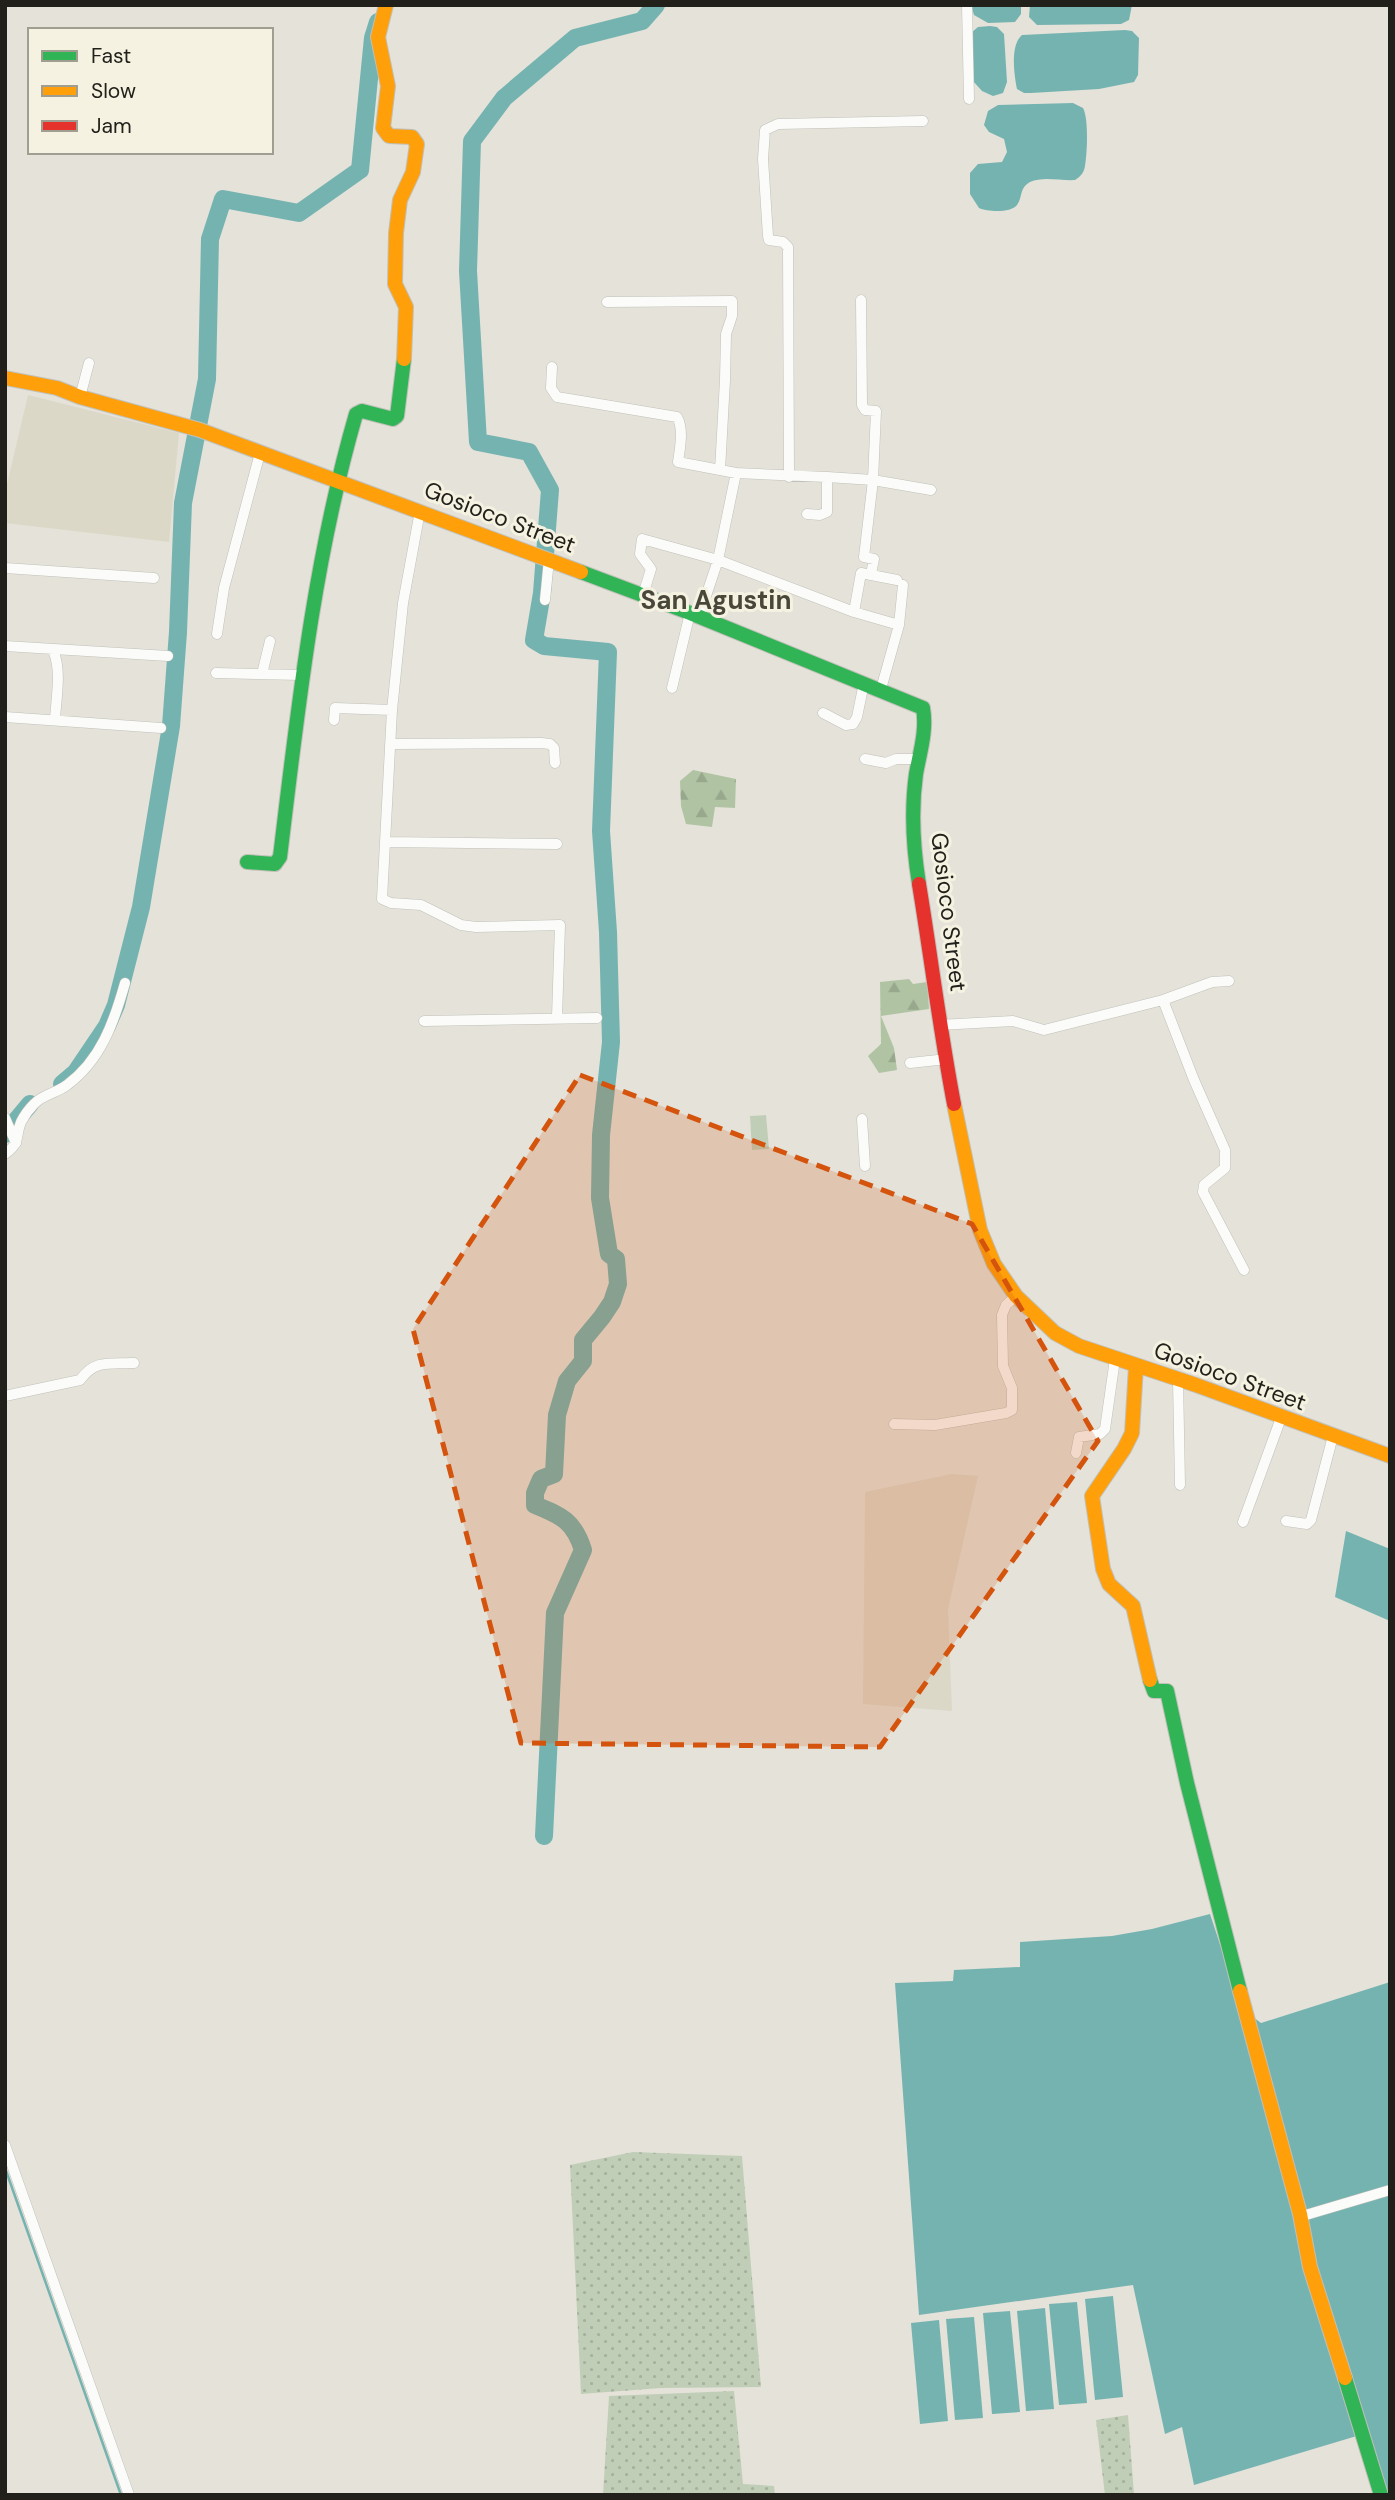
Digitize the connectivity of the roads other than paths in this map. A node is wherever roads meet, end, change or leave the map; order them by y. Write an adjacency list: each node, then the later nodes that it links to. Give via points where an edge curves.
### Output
1 (386, 5): 16 (street, via 378,37 388,86 383,128 388,136 412,137 417,144 413,172 400,200 396,233 395,284 407,307 405,351 397,416 356,414)
2 (967, 5): 3 (street)
3 (968, 99)
4 (923, 121): 14 (street, via 778,124 765,130 768,236 788,247)
5 (861, 300): 17 (street, via 862,405 876,414)
6 (607, 302): 12 (street, via 732,300 726,334)
7 (89, 363): 10 (street)
8 (552, 367): 12 (street, via 551,388 557,397 674,415 680,420 678,462)
9 (5, 378): 10 (street, Gosioco Street)
10 (80, 397): 11 (street, Gosioco Street, via 176,422)
11 (260, 453): 16 (street, Gosioco Street); 31 (street, via 224,588)
12 (720, 470): 13 (street)
13 (736, 472): 14 (street); 22 (street)
14 (789, 477): 15 (street)
15 (827, 477): 17 (street); 20 (street, via 827,512)
16 (337, 480): 19 (street, Gosioco Street); 38 (street)
17 (873, 480): 18 (street); 24 (street, via 864,557 874,559)
18 (931, 490)
19 (420, 511): 21 (street, Gosioco Street); 42 (street, via 406,575)
20 (807, 514)
21 (546, 558): 26 (street, Gosioco Street); 27 (street)
22 (718, 560): 26 (street, via 642,539 640,554 651,569); 28 (street); 29 (street)
23 (5, 568): 25 (street)
24 (871, 574): 28 (street, via 860,573); 30 (street, via 900,583)
25 (154, 578)
26 (643, 595): 29 (street, Gosioco Street)
27 (545, 600)
28 (854, 612): 30 (street)
29 (694, 615): 39 (street, Gosioco Street); 40 (street)
30 (899, 625): 41 (street)
31 (217, 634)
32 (271, 641): 37 (street)
33 (5, 646): 34 (street)
34 (53, 650): 35 (street); 45 (street, via 58,672)
35 (168, 656)
36 (216, 673): 37 (street)
37 (262, 674): 38 (street)
38 (302, 675): 54 (street, via 280,858 275,864)
39 (864, 683): 41 (street, Gosioco Street); 43 (street, via 853,724)
40 (672, 688)
41 (881, 689): 49 (street, Gosioco Street, via 923,708)
42 (392, 710): 46 (street, via 335,708); 48 (street)
43 (823, 713)
44 (5, 717): 45 (street)
45 (55, 720): 47 (street)
46 (334, 720)
47 (161, 728)
48 (391, 744): 51 (street, via 550,744); 52 (street)
49 (918, 759): 50 (street); 61 (street, Gosioco Street, via 913,842)
50 (864, 760)
51 (555, 763)
52 (386, 842): 53 (street); 58 (street, via 382,899 421,905 461,925 560,925)
53 (557, 844)
54 (247, 862)
55 (1229, 981): 57 (street, via 1212,982)
56 (125, 983): 66 (street, via 112,1027 93,1059 65,1087 35,1103 22,1121)
57 (1163, 1000): 61 (street, via 1044,1030 1013,1021); 69 (street, via 1225,1150 1225,1168 1204,1185 1203,1192)
58 (557, 1017): 59 (street); 60 (street)
59 (597, 1018)
60 (424, 1021)
61 (939, 1025): 62 (street, Gosioco Street)
62 (947, 1059): 63 (street); 70 (street, Gosioco Street, via 980,1230 994,1264)
63 (910, 1063)
64 (862, 1119): 68 (street)
65 (8, 1124): 66 (street)
66 (17, 1144): 67 (street)
67 (5, 1154)
68 (865, 1166)
69 (1244, 1270)
70 (1016, 1296): 71 (street, Gosioco Street, via 1055,1333); 77 (street, via 1002,1314 1003,1366 1012,1388 1012,1410 935,1425)
71 (1115, 1359): 73 (street, Gosioco Street); 79 (street, via 1105,1429 1079,1437)
72 (134, 1363): 75 (street, via 97,1364 80,1380)
73 (1136, 1366): 74 (street, Gosioco Street); 86 (street, via 1132,1433 1092,1496 1103,1569 1109,1584 1133,1606 1152,1689 1167,1691 1207,1865)
74 (1178, 1379): 76 (street, Gosioco Street); 81 (street)
75 (5, 1396)
76 (1281, 1418): 78 (street, Gosioco Street); 83 (street)
77 (894, 1424)
78 (1333, 1436): 80 (street, Gosioco Street); 82 (street, via 1311,1520 1307,1524)
79 (1076, 1453)
80 (1390, 1457)
81 (1180, 1485)
82 (1286, 1521)
83 (1243, 1522)
84 (5, 2145): 87 (street)
85 (1390, 2190): 86 (street)
86 (1299, 2217): 88 (street, via 1310,2267)
87 (130, 2495)
88 (1381, 2495)

